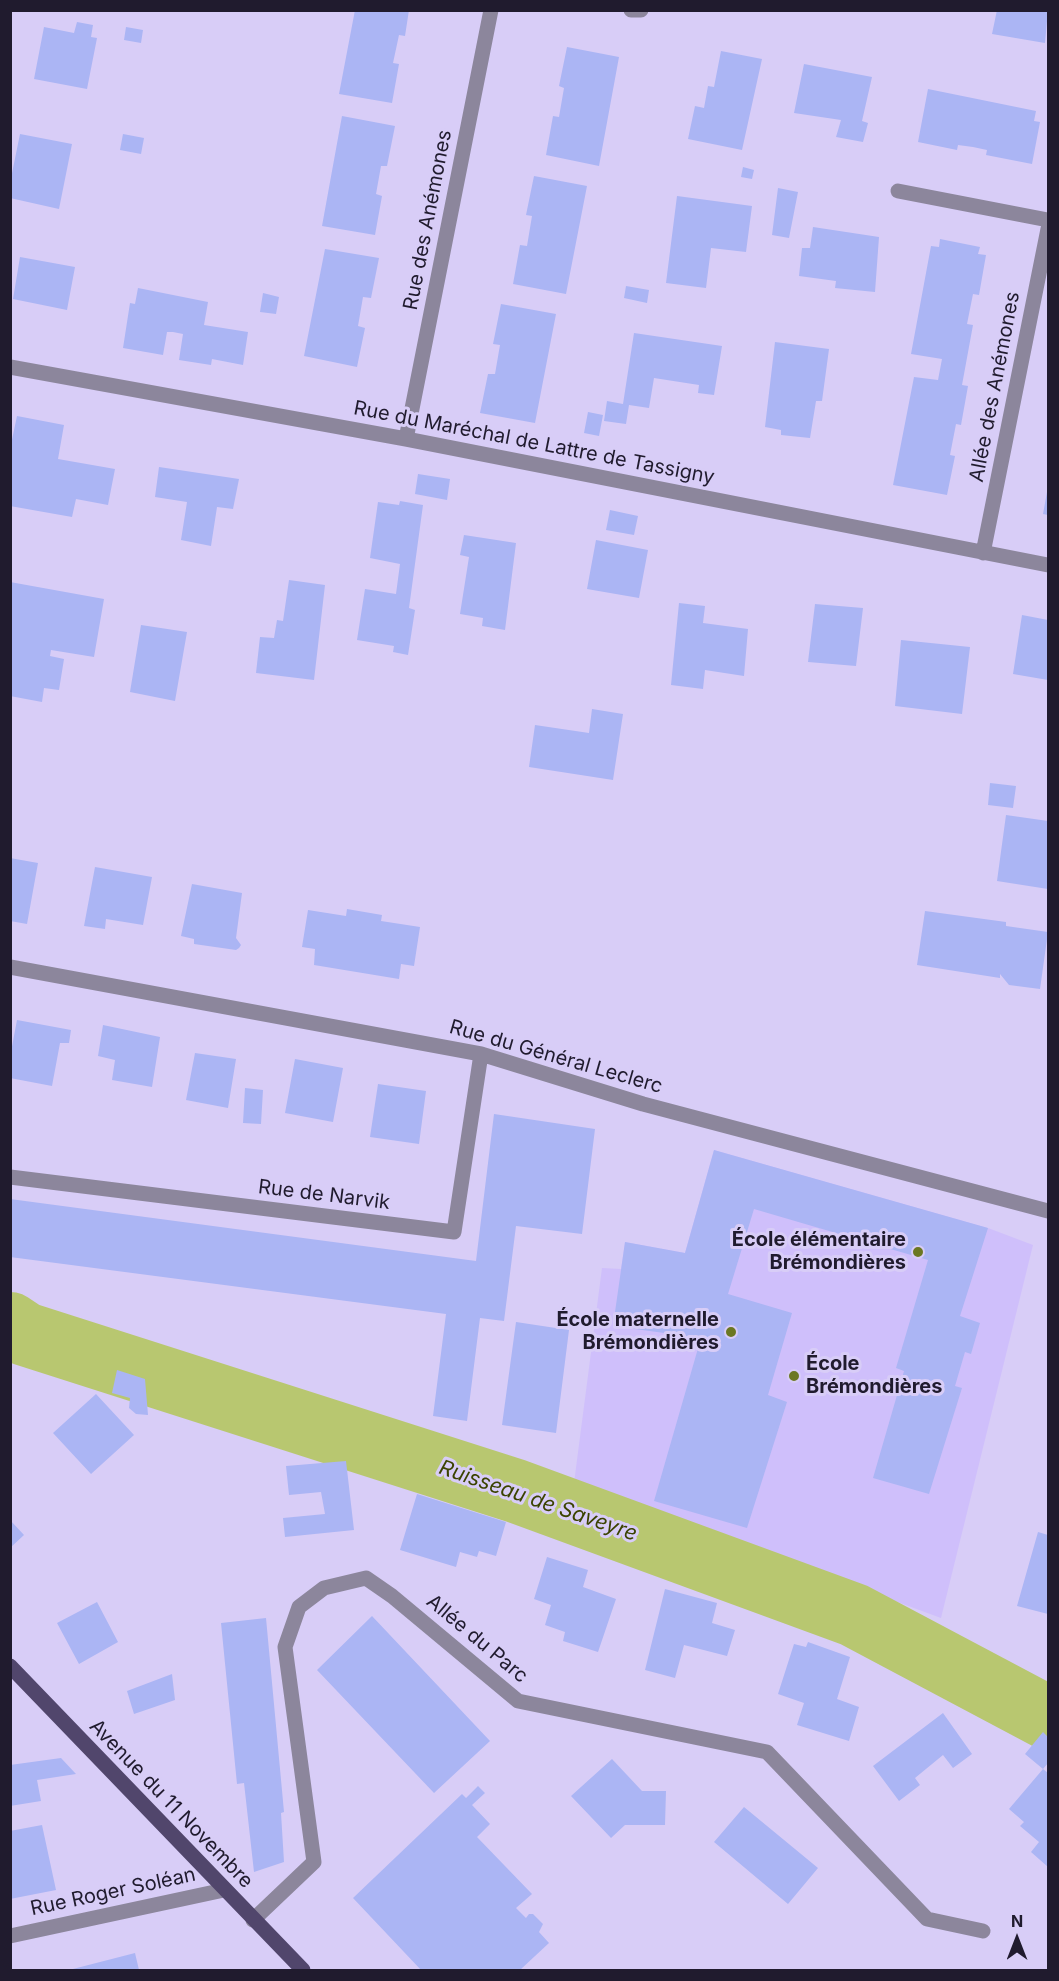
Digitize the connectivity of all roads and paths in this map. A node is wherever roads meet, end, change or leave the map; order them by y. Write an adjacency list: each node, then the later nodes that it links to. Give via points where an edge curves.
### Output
1 (491, 10): 8 (street, Rue des Anémones)
2 (631, 10): 3 (street)
3 (641, 10)
4 (898, 191): 5 (street)
5 (1048, 220)
6 (1048, 229): 9 (street, Allée des Anémones)
7 (10, 367): 8 (street, Rue du Maréchal de Lattre de Tassigny)
8 (406, 439): 9 (street, Rue du Maréchal de Lattre de Tassigny)
9 (983, 553): 10 (street, Rue du Maréchal de Lattre de Tassigny)
10 (1048, 565)
11 (10, 967): 12 (street, Rue du Général Leclerc)
12 (481, 1054): 13 (street, Rue de Narvik, via 454,1232); 14 (street, Rue du Général Leclerc, via 643,1104)
13 (10, 1177)
14 (1048, 1211)
15 (10, 1665): 16 (main road, Avenue du 11 Novembre)
16 (224, 1890): 17 (main road, Avenue du 11 Novembre); 19 (street, Rue Roger Soléan)
17 (253, 1920): 18 (street, Allée du Parc, via 314,1862 285,1647 299,1607 324,1588 366,1578 518,1701 767,1752 927,1919); 20 (main road, Avenue du 11 Novembre)
18 (983, 1931)
19 (10, 1936)
20 (303, 1971)

